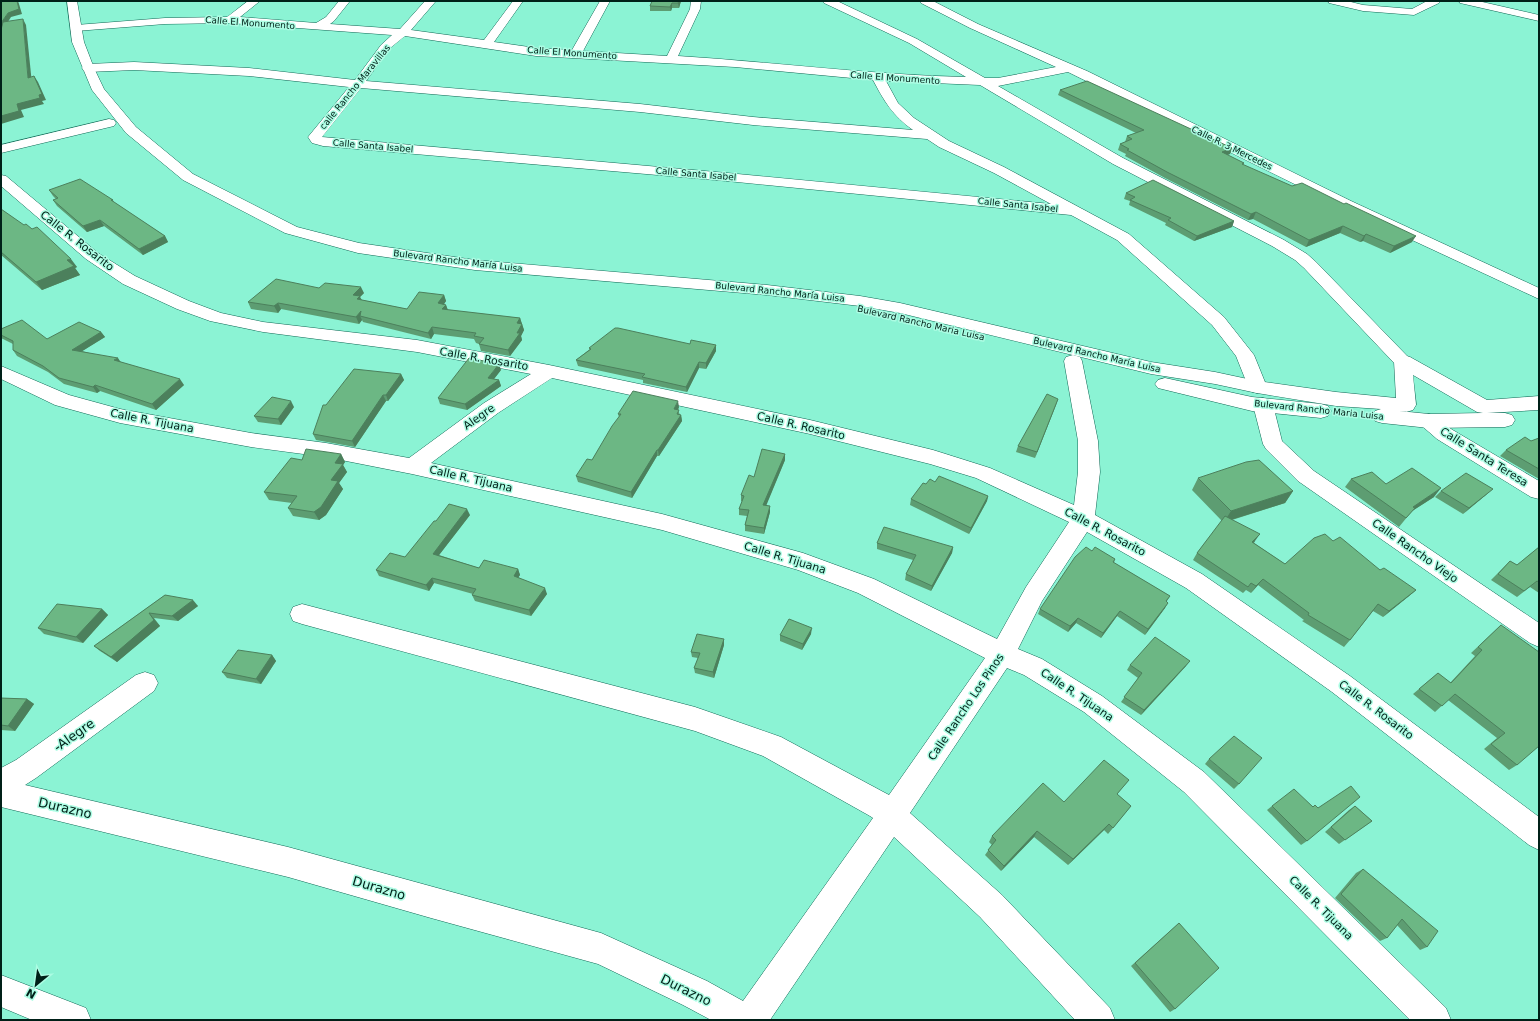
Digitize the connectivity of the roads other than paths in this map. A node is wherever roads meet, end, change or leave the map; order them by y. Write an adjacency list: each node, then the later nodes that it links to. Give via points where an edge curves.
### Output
1 (62, 1): 27 (street, Bulevard Rancho Maria Luisa, via 68,46 76,69 86,92)
2 (72, 1): 17 (street, Bulevard Rancho María Luisa)
3 (256, 1): 15 (street)
4 (345, 1): 16 (street, via 330,19)
5 (431, 1): 18 (street, calle Rancho Maravillas)
6 (518, 1): 19 (street)
7 (605, 1): 20 (street)
8 (696, 1): 21 (street)
9 (828, 1): 25 (street, via 913,41)
10 (926, 1): 23 (street, Calle R. 3 Mercedes, via 974,26)
11 (1333, 1): 12 (street, via 1363,8 1414,12)
12 (1435, 1)
13 (1464, 1): 14 (street)
14 (1539, 18)
15 (230, 20): 16 (street, Calle El Monumento); 17 (street, Calle El Monumento, via 171,20)
16 (316, 27): 18 (street, Calle El Monumento)
17 (76, 28): 22 (street, Bulevard Rancho María Luisa, via 78,42)
18 (401, 32): 19 (street, Calle El Monumento); 26 (street, calle Rancho Maravillas, via 385,47)
19 (487, 44): 20 (street, Calle El Monumento, via 536,52)
20 (576, 54): 21 (street, Calle El Monumento)
21 (671, 59): 24 (street, Calle El Monumento)
22 (88, 68): 26 (street, via 114,66 219,70); 38 (street, Bulevard Rancho María Luisa, via 98,90 131,130 188,177 291,230 320,239 358,248 475,265 767,290 860,301 900,308 1151,368 1215,378)
23 (1068, 68): 25 (street, Calle El Monumento, via 998,82); 33 (street, Calle R. 3 Mercedes, via 1346,204)
24 (878, 77): 25 (street, Calle El Monumento); 28 (street, Calle Rancho Viejo, via 893,105 909,121)
25 (982, 82): 34 (street, via 1118,161 1301,257)
26 (358, 84): 28 (street); 29 (street, calle Rancho Maravillas, via 315,137)
27 (109, 123): 30 (street); 35 (street, Bulevard Rancho Maria Luisa, via 148,159 179,182 276,233 305,244 374,258 487,274 659,291 669,289 823,303 948,328)
28 (930, 135): 32 (street, Calle Rancho Viejo)
29 (317, 140): 32 (street, Calle Santa Isabel)
30 (1, 149)
31 (1, 179): 36 (street, Calle R. Rosarito, via 92,256 129,280 183,306 263,328 416,346)
32 (1074, 211): 38 (street, Calle Rancho Viejo, via 1123,237 1218,321 1245,355)
33 (1539, 294)
34 (1403, 361): 38 (street, Bulevard Rancho María Luisa, via 1406,405); 39 (street, via 1484,407)
35 (1073, 362): 38 (street, Bulevard Rancho Maria Luisa, via 1119,374); 44 (street, Calle Rancho Los Pinos, via 1088,441 1089,472)
36 (549, 371): 42 (street, Alegre, via 491,408); 44 (street, Calle R. Rosarito, via 810,427 933,457 983,474)
37 (1, 372): 42 (street, Calle R. Tijuana, via 62,400 120,416)
38 (1260, 396): 41 (street, Bulevard Rancho Maria Luisa); 46 (street, Calle Rancho Viejo, via 1273,444 1292,464)
39 (1539, 403)
40 (1539, 418): 41 (street, Bulevard Rancho Maria Luisa)
41 (1429, 421): 43 (street, Calle Santa Teresa, via 1451,438)
42 (412, 466): 47 (street, Calle R. Tijuana, via 662,522 803,562 866,586)
43 (1539, 491)
44 (1083, 519): 47 (street, Calle Rancho Los Pinos, via 1034,594); 52 (street, Calle R. Rosarito, via 1194,581 1236,610 1341,684)
45 (302, 614): 51 (street, via 695,719 771,746 880,806)
46 (1539, 636)
47 (1002, 654): 51 (street, Calle Rancho Los Pinos); 58 (street, Calle R. Tijuana, via 1033,666 1093,704 1194,782)
48 (145, 683): 49 (street, -Alegre, via 26,769)
49 (1, 783)
50 (1, 793): 55 (street, Durazno, via 288,862 601,949 695,993)
51 (891, 817): 56 (street, Calle Rancho Los Pinos); 57 (street, via 991,906)
52 (1539, 835)
53 (1, 991): 54 (street)
54 (74, 1020)
55 (744, 1020)
56 (750, 1020)
57 (1098, 1020)
58 (1434, 1020)

